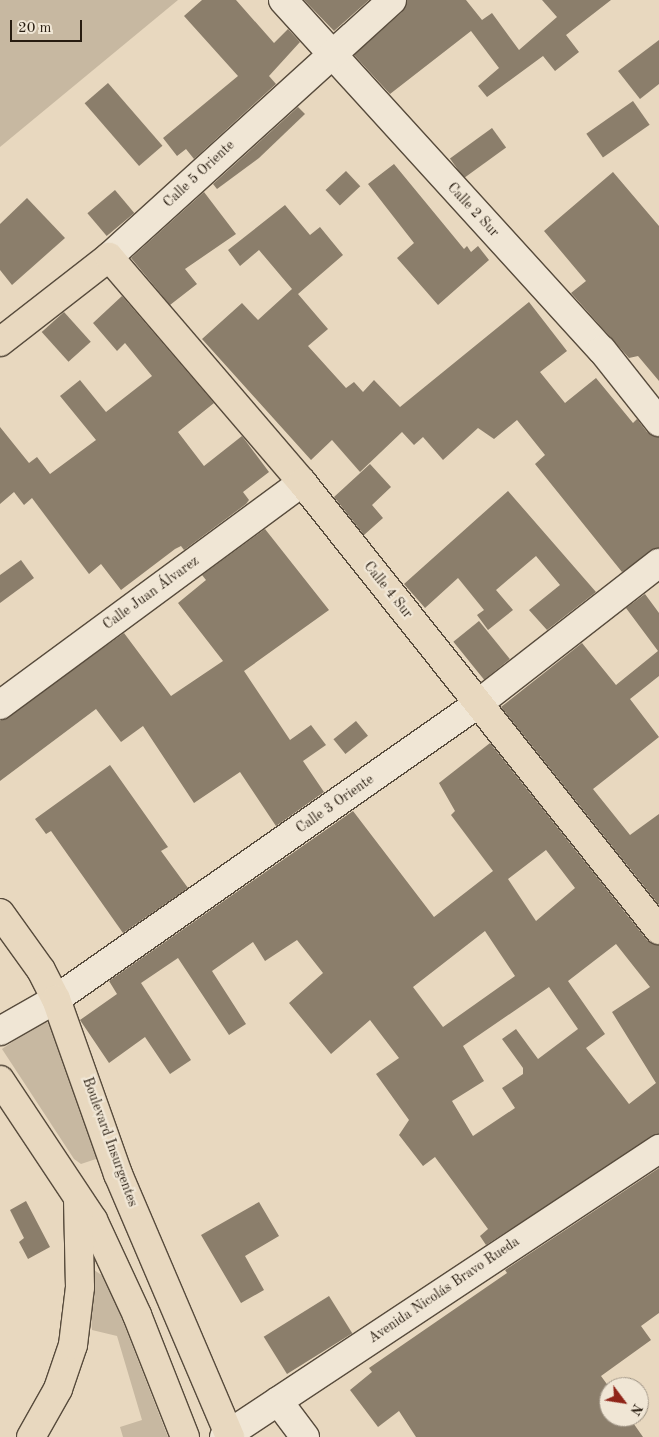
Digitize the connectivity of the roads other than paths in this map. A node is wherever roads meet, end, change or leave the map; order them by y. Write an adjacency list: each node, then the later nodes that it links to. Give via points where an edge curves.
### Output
1 (283, 0): 3 (street, Calle 2 Sur)
2 (392, 0): 3 (street, Calle 5 Oriente)
3 (329, 53): 4 (street, Calle 5 Oriente); 6 (street, Calle 2 Sur, via 602,350)
4 (109, 257): 5 (main road, Calle 5 Oriente); 7 (main road, Calle 4 Sur)
5 (0, 342)
6 (659, 422)
7 (302, 482): 9 (main road, Calle 4 Sur); 10 (street, Calle Juan Álvarez)
8 (659, 563): 9 (street, Calle 3 Oriente)
9 (479, 703): 12 (main road, Calle 4 Sur); 13 (street, Calle 3 Oriente)
10 (0, 705)
11 (0, 913): 13 (main road, Boulevard Insurgentes, via 41,970)
12 (659, 930)
13 (56, 999): 14 (street, Calle 3 Oriente); 19 (main road, Boulevard Insurgentes, via 118,1174)
14 (0, 1031)
15 (0, 1080): 17 (main road)
16 (659, 1148): 18 (street, Avenida Nicolás Bravo Rueda)
17 (78, 1193): 20 (main road, via 81,1260 76,1325 58,1389); 21 (main road, via 133,1307)
18 (278, 1401): 19 (street, Avenida Nicolás Bravo Rueda); 22 (street)
19 (228, 1436)
20 (31, 1437)
21 (185, 1437)
22 (305, 1437)

